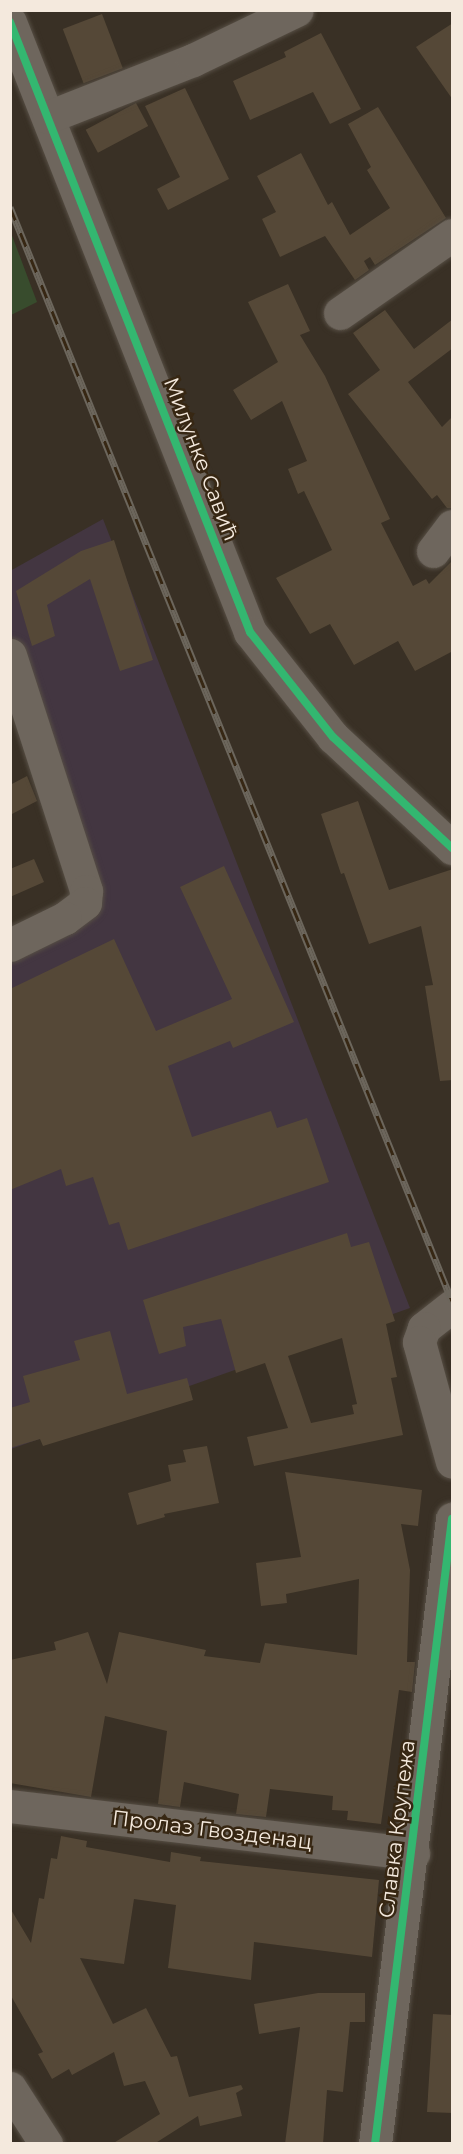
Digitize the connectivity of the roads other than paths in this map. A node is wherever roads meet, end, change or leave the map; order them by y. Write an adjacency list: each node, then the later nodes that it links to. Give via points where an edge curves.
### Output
1 (297, 10): 3 (street, via 193,60)
2 (10, 22): 3 (street, Милунке Савић)
3 (48, 117): 7 (street, Милунке Савић, via 250,632 333,737)
4 (453, 235): 5 (street)
5 (340, 313)
6 (10, 655): 8 (street, via 86,891 85,903 65,918)
7 (453, 849)
8 (10, 945)
9 (453, 1306): 10 (street, via 424,1328 419,1342)
10 (453, 1462)
11 (453, 1519): 13 (street, Славка Крупежа)
12 (10, 1806): 13 (street, Пролаз Гвозденац)
13 (413, 1853): 16 (street, Славка Крупежа)
14 (10, 2088): 15 (street)
15 (46, 2144)
16 (375, 2144)

